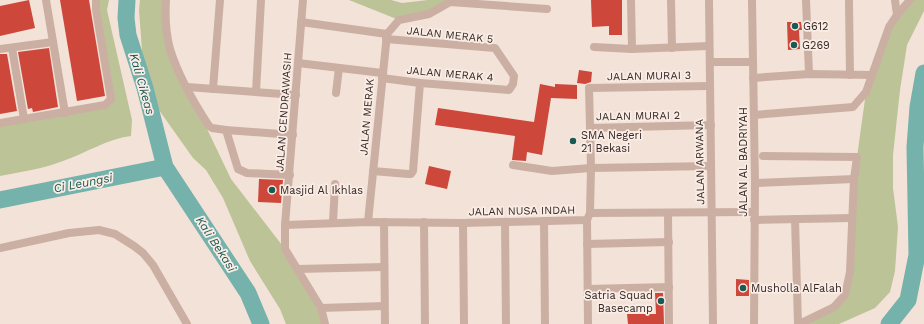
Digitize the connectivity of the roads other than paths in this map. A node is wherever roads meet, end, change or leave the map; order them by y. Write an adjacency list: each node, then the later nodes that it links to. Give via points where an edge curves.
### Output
1 (46, 0): 19 (street)
2 (96, 0): 43 (street, via 111,98 105,105)
3 (166, 0): 38 (street, via 165,15 170,48)
4 (220, 0): 39 (street)
5 (261, 0): 40 (street)
6 (303, 0): 17 (street, JALAN CENDRAWASIH)
7 (630, 0): 24 (street)
8 (671, 0): 23 (street)
9 (709, 0): 20 (street, JALAN ARWANA)
10 (752, 0): 27 (street, JALAN AL BADRIYAH)
11 (806, 0): 30 (street)
12 (849, 0): 31 (street)
13 (896, 0): 16 (street)
14 (910, 0): 16 (street)
15 (547, 9): 18 (street, via 450,2 429,14 400,20)
16 (896, 15): 32 (street, via 889,27)
17 (301, 22): 18 (street); 28 (street, JALAN CENDRAWASIH)
18 (386, 36): 33 (street, JALAN MERAK); 36 (street, JALAN MERAK 5, via 495,48 514,76)
19 (53, 42): 22 (street); 43 (street)
20 (709, 46): 23 (street); 26 (street, JALAN ARWANA)
21 (594, 47): 24 (street)
22 (12, 48): 25 (street); 45 (street)
23 (672, 48): 24 (street)
24 (632, 49)
25 (0, 50)
26 (710, 62): 27 (street); 37 (street, JALAN ARWANA)
27 (752, 62): 34 (street, JALAN AL BADRIYAH)
28 (298, 64): 29 (street, JALAN MERAK 4); 42 (street, JALAN CENDRAWASIH)
29 (339, 68): 33 (street, JALAN MERAK 4); 41 (street)
30 (809, 74): 31 (street); 34 (street)
31 (850, 75): 32 (street)
32 (872, 75): 44 (street, via 866,92 853,107)
33 (382, 76): 35 (street, JALAN MERAK 4); 55 (street, JALAN MERAK)
34 (753, 78): 44 (street, JALAN AL BADRIYAH)
35 (420, 83): 36 (street, JALAN MERAK 4, via 510,90); 55 (street, via 413,171 411,174)
36 (513, 84)
37 (710, 86): 47 (street, JALAN ARWANA); 48 (street, JALAN MURAI 3, via 589,88)
38 (187, 87): 39 (street); 49 (street, via 209,126)
39 (213, 89): 40 (street)
40 (256, 92): 42 (street)
41 (336, 93)
42 (296, 95): 50 (street, JALAN CENDRAWASIH)
43 (65, 113): 45 (street)
44 (754, 115): 58 (street, JALAN AL BADRIYAH)
45 (24, 119): 46 (street)
46 (0, 123)
47 (711, 125): 48 (street, JALAN MURAI 2); 53 (street, JALAN ARWANA)
48 (590, 128): 54 (street)
49 (226, 130): 50 (street); 56 (street, via 238,169 247,173)
50 (293, 135): 56 (street, JALAN CENDRAWASIH)
51 (763, 156): 57 (street, via 857,157)
52 (513, 166): 54 (street, via 552,171)
53 (711, 166): 54 (street); 61 (street, JALAN ARWANA)
54 (591, 168): 63 (street)
55 (373, 171): 68 (street, JALAN MERAK)
56 (290, 175): 73 (street, JALAN CENDRAWASIH)
57 (854, 179): 58 (street); 64 (street)
58 (755, 183): 62 (street, JALAN AL BADRIYAH)
59 (335, 184): 67 (street)
60 (668, 213): 61 (street, JALAN NUSA INDAH); 63 (street, JALAN NUSA INDAH); 74 (street)
61 (712, 213): 62 (street, JALAN NUSA INDAH); 92 (street, JALAN ARWANA)
62 (754, 216): 65 (street, JALAN NUSA INDAH); 93 (street, JALAN AL BADRIYAH)
63 (589, 217): 66 (street, JALAN NUSA INDAH); 75 (street)
64 (852, 218): 65 (street, JALAN NUSA INDAH); 94 (street, via 850,272 845,295 834,307)
65 (796, 219): 94 (street)
66 (544, 221): 71 (street, JALAN NUSA INDAH); 89 (street)
67 (333, 222): 68 (street, JALAN NUSA INDAH); 73 (street, JALAN NUSA INDAH)
68 (368, 222): 69 (street, JALAN NUSA INDAH)
69 (384, 222): 70 (street, JALAN NUSA INDAH); 77 (street)
70 (424, 222): 72 (street, JALAN NUSA INDAH); 86 (street)
71 (505, 222): 72 (street, JALAN NUSA INDAH); 88 (street)
72 (463, 223): 87 (street)
73 (285, 225): 78 (street, JALAN CENDRAWASIH, via 285,249)
74 (669, 242): 75 (street); 79 (street)
75 (587, 244): 80 (street)
76 (0, 248): 83 (street, via 69,233 99,230 115,234 143,253 153,265)
77 (384, 266): 78 (street); 81 (street)
78 (297, 269): 82 (street)
79 (669, 287): 80 (street); 91 (street)
80 (588, 289): 90 (street)
81 (384, 306): 82 (street); 85 (street)
82 (321, 308): 84 (street)
83 (187, 324)
84 (325, 324)
85 (385, 324)
86 (425, 324)
87 (464, 324)
88 (506, 324)
89 (546, 324)
90 (588, 324)
91 (669, 324)
92 (714, 324)
93 (754, 324)
94 (798, 324)

